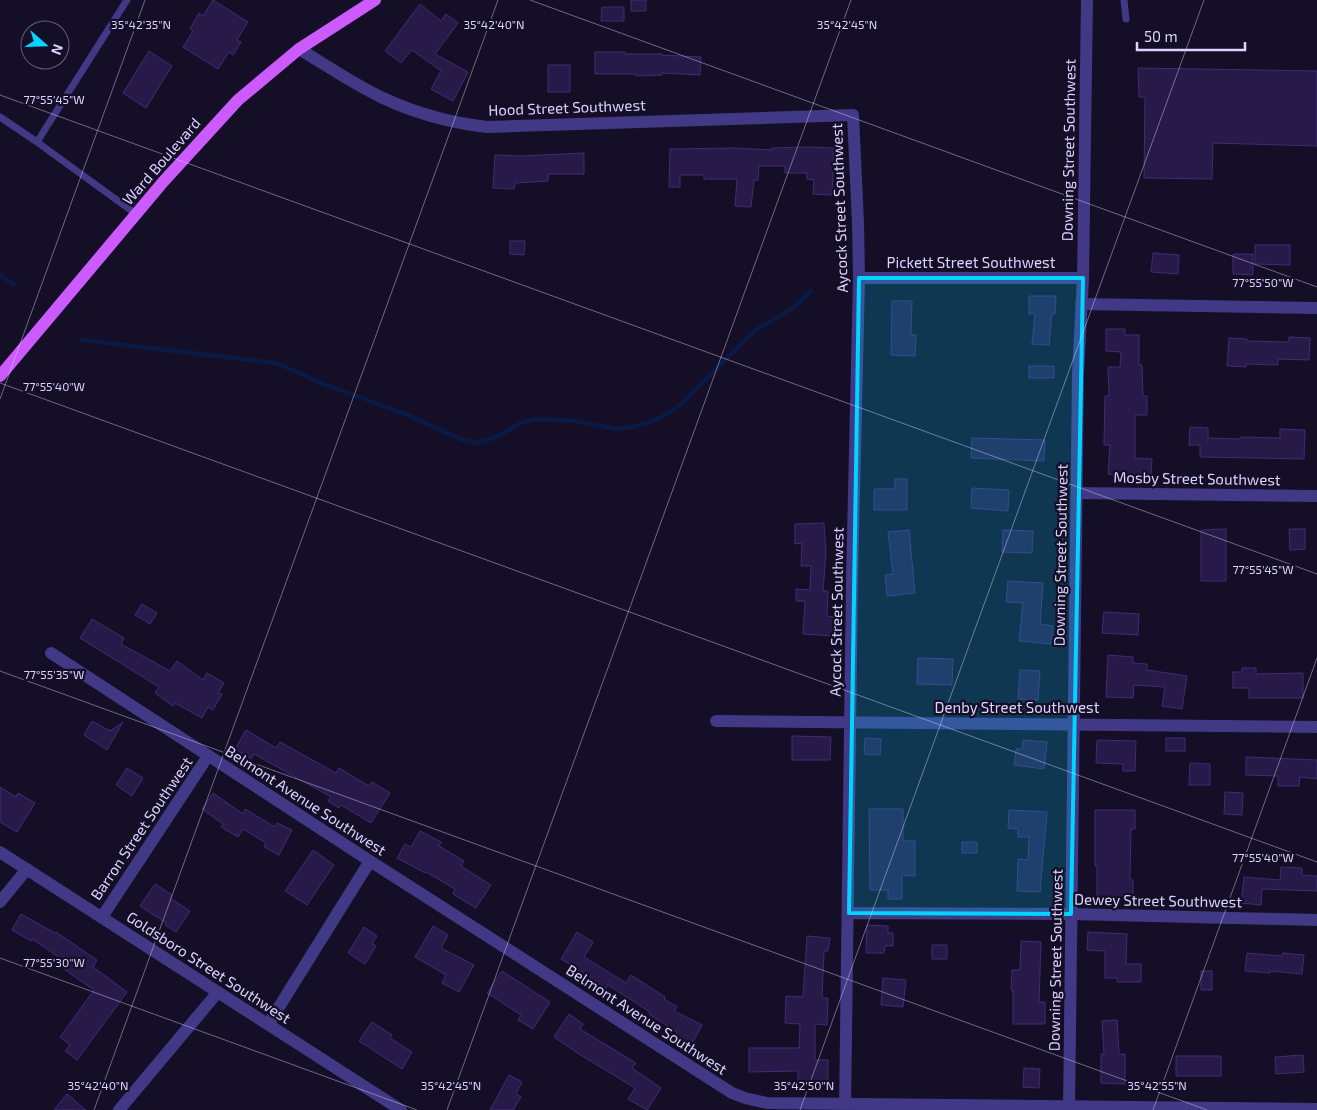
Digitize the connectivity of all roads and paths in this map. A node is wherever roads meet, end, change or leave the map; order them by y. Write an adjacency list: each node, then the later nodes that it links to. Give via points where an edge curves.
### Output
1 (127, 0): 9 (lane)
2 (375, 0): 6 (main road, Ward Boulevard)
3 (1087, 0): 12 (street, Downing Street Southwest)
4 (1124, 0): 5 (lane)
5 (1126, 19)
6 (300, 49): 7 (street, Hood Street Southwest, via 382,98 463,124 487,127); 10 (main road, Ward Boulevard, via 238,100)
7 (853, 115): 11 (street, Aycock Street Southwest)
8 (0, 117): 9 (lane)
9 (37, 142): 10 (lane)
10 (136, 214): 15 (main road, Ward Boulevard)
11 (859, 278): 12 (street, Pickett Street Southwest); 20 (street, Aycock Street Southwest)
12 (1082, 278): 13 (street, Downing Street Southwest)
13 (1081, 304): 14 (street); 16 (street, Downing Street Southwest)
14 (1317, 308)
15 (0, 376)
16 (1077, 493): 17 (street, Mosby Street Southwest); 21 (street, Downing Street Southwest)
17 (1317, 496)
18 (51, 653): 23 (street, Belmont Avenue Southwest)
19 (716, 721): 20 (street, Denby Street Southwest)
20 (851, 722): 21 (street, Denby Street Southwest); 28 (street, Aycock Street Southwest)
21 (1074, 724): 22 (street, Denby Street Southwest); 29 (street, Downing Street Southwest)
22 (1317, 728)
23 (208, 756): 25 (street, Belmont Avenue Southwest); 30 (street, Barron Street Southwest)
24 (0, 852): 26 (street, Goldsboro Street Southwest)
25 (370, 861): 33 (street); 34 (street, Belmont Avenue Southwest, via 732,1093 767,1103)
26 (27, 869): 27 (street); 30 (street, Goldsboro Street Southwest)
27 (0, 902)
28 (848, 913): 29 (street, Dewey Street Southwest); 34 (street, Aycock Street Southwest)
29 (1071, 914): 31 (street, Dewey Street Southwest); 35 (street, Downing Street Southwest)
30 (102, 917): 32 (street, Goldsboro Street Southwest)
31 (1317, 920)
32 (218, 992): 33 (street, Goldsboro Street Southwest); 38 (street)
33 (268, 1023): 39 (street, Goldsboro Street Southwest)
34 (845, 1107): 35 (street, Belmont Avenue Southwest)
35 (1069, 1108): 36 (street, Belmont Avenue Southwest)
36 (1227, 1109): 37 (street, Belmont Avenue Southwest)
37 (1317, 1109)
38 (119, 1110)
39 (401, 1110)

